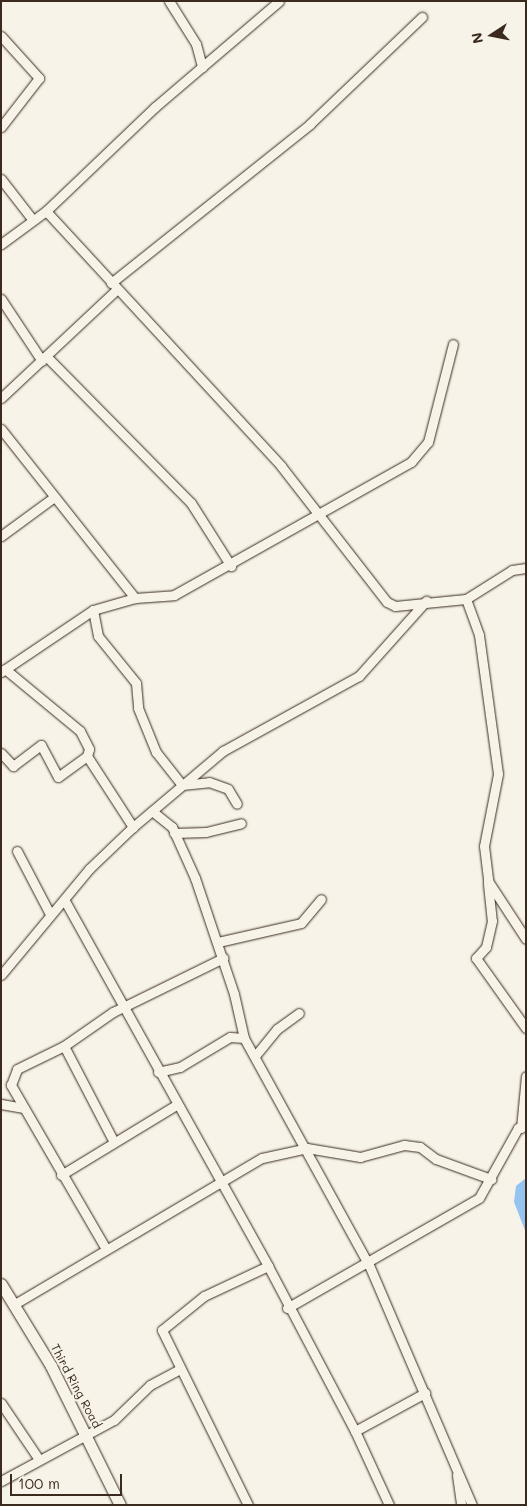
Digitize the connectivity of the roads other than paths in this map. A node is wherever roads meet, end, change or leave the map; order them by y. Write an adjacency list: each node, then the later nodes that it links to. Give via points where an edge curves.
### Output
1 (168, 1): 5 (street, via 196,44)
2 (279, 1): 5 (street)
3 (422, 17): 11 (street, via 310,124)
4 (1, 36): 6 (street, via 39,78)
5 (202, 67): 8 (street)
6 (1, 127)
7 (1, 178): 9 (street)
8 (46, 211): 9 (street); 11 (street)
9 (32, 220): 10 (street)
10 (1, 244)
11 (114, 286): 14 (street); 18 (street, via 281,466)
12 (1, 299): 14 (street)
13 (453, 344): 18 (street, via 428,442 411,462)
14 (44, 358): 15 (street); 20 (street, via 191,503)
15 (1, 398)
16 (1, 429): 17 (street)
17 (53, 498): 19 (street); 22 (street, via 103,553)
18 (316, 515): 20 (street); 24 (street, via 387,602 395,606)
19 (1, 536)
20 (231, 566): 22 (street, via 174,595)
21 (526, 568): 23 (street, via 512,570)
22 (135, 598): 25 (street)
23 (466, 599): 24 (street); 36 (street, via 480,635 498,774 484,846)
24 (426, 600): 29 (street, via 359,676 223,751)
25 (93, 610): 26 (street); 29 (street, via 98,636 136,683 138,708 156,752)
26 (3, 671): 28 (street, via 80,731 89,750)
27 (1, 753): 28 (street, via 13,766 41,745 58,777)
28 (87, 756): 33 (street)
29 (182, 785): 30 (street, via 209,782 228,789); 31 (street)
30 (237, 804)
31 (152, 811): 33 (street); 34 (street)
32 (241, 823): 34 (street, via 206,832)
33 (132, 827): 38 (street)
34 (174, 833): 41 (street)
35 (17, 851): 39 (street)
36 (488, 881): 40 (street); 46 (street, via 492,921 486,946 476,958)
37 (321, 899): 41 (street, via 301,923)
38 (65, 901): 39 (street); 44 (street)
39 (50, 914): 43 (street)
40 (526, 939)
41 (218, 942): 42 (street)
42 (223, 958): 44 (street); 47 (street)
43 (2, 973)
44 (123, 1008): 48 (street); 50 (street)
45 (300, 1014): 49 (street, via 276,1029)
46 (526, 1028)
47 (244, 1038): 49 (street); 50 (street, via 230,1037 180,1067)
48 (64, 1046): 54 (street, via 17,1069 11,1084); 56 (street)
49 (255, 1056): 57 (street)
50 (158, 1072): 53 (street)
51 (526, 1076): 55 (street)
52 (1, 1104): 54 (street)
53 (176, 1105): 56 (street); 60 (street)
54 (24, 1108): 58 (street)
55 (523, 1126): 59 (street)
56 (114, 1142): 58 (street)
57 (307, 1148): 59 (street, via 360,1157 404,1145 420,1147 436,1159); 60 (street, via 262,1158); 62 (street)
58 (61, 1175): 61 (street)
59 (491, 1179): 62 (street, via 479,1198)
60 (218, 1180): 61 (street); 63 (street)
61 (106, 1248): 65 (street)
62 (369, 1265): 66 (street); 68 (street)
63 (268, 1266): 66 (street); 67 (street, via 204,1296 167,1323 162,1330)
64 (1, 1284): 65 (street, Third Ring Road)
65 (13, 1305): 71 (street, Third Ring Road)
66 (287, 1308): 70 (street)
67 (180, 1369): 71 (street, via 150,1386 114,1420); 76 (street)
68 (425, 1393): 70 (street); 72 (street)
69 (1, 1403): 73 (street)
70 (355, 1431): 77 (street)
71 (86, 1434): 73 (street); 75 (street, Third Ring Road)
72 (455, 1457): 78 (street); 79 (street)
73 (38, 1458): 74 (street)
74 (1, 1480)
75 (120, 1505)
76 (248, 1505)
77 (389, 1505)
78 (461, 1505)
79 (472, 1505)

